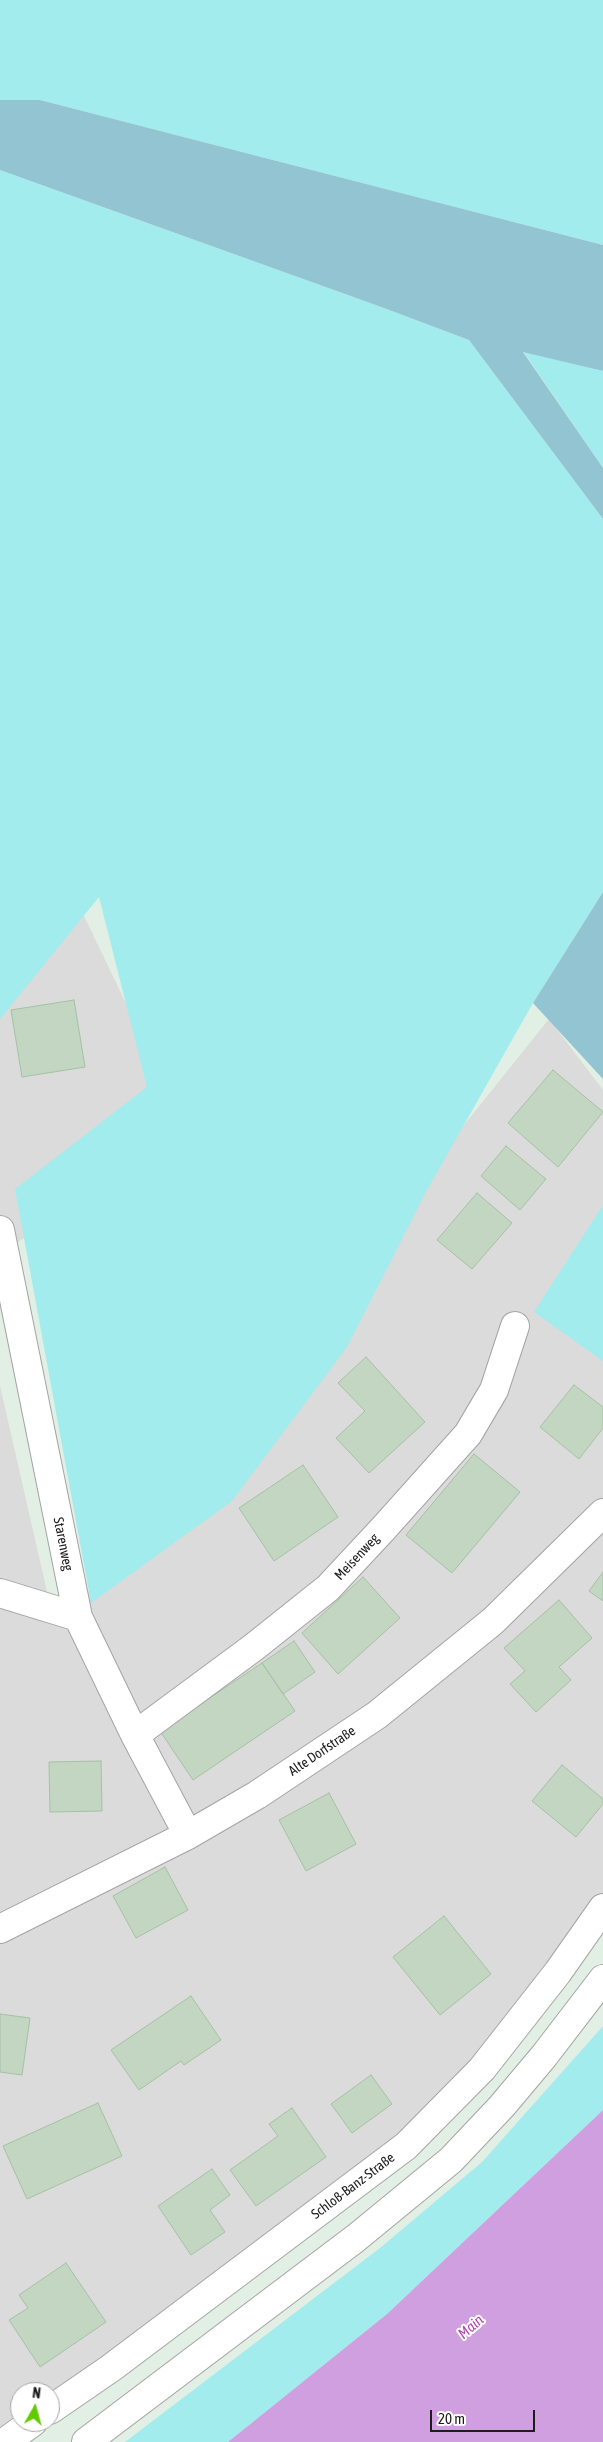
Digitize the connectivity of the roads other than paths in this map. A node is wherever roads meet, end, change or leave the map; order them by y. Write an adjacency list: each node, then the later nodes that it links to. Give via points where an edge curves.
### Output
1 (0, 1230): 5 (street, Starenweg)
2 (515, 1326): 6 (street, Meisenweg, via 494,1390 468,1434 377,1536 328,1588)
3 (603, 1513): 7 (street, Alte Dorfstraße, via 493,1622 377,1715)
4 (0, 1593): 5 (street)
5 (78, 1618): 6 (street, Starenweg)
6 (135, 1735): 7 (street, Starenweg)
7 (188, 1836): 9 (street, Alte Dorfstraße)
8 (603, 1908): 11 (street, Schloß-Banz-Straße, via 482,2069 406,2146)
9 (0, 1929)
10 (603, 1979): 14 (street, via 502,2106 450,2160 356,2238)
11 (60, 2403)
12 (19, 2432): 13 (street)
13 (5, 2442)
14 (86, 2442)

